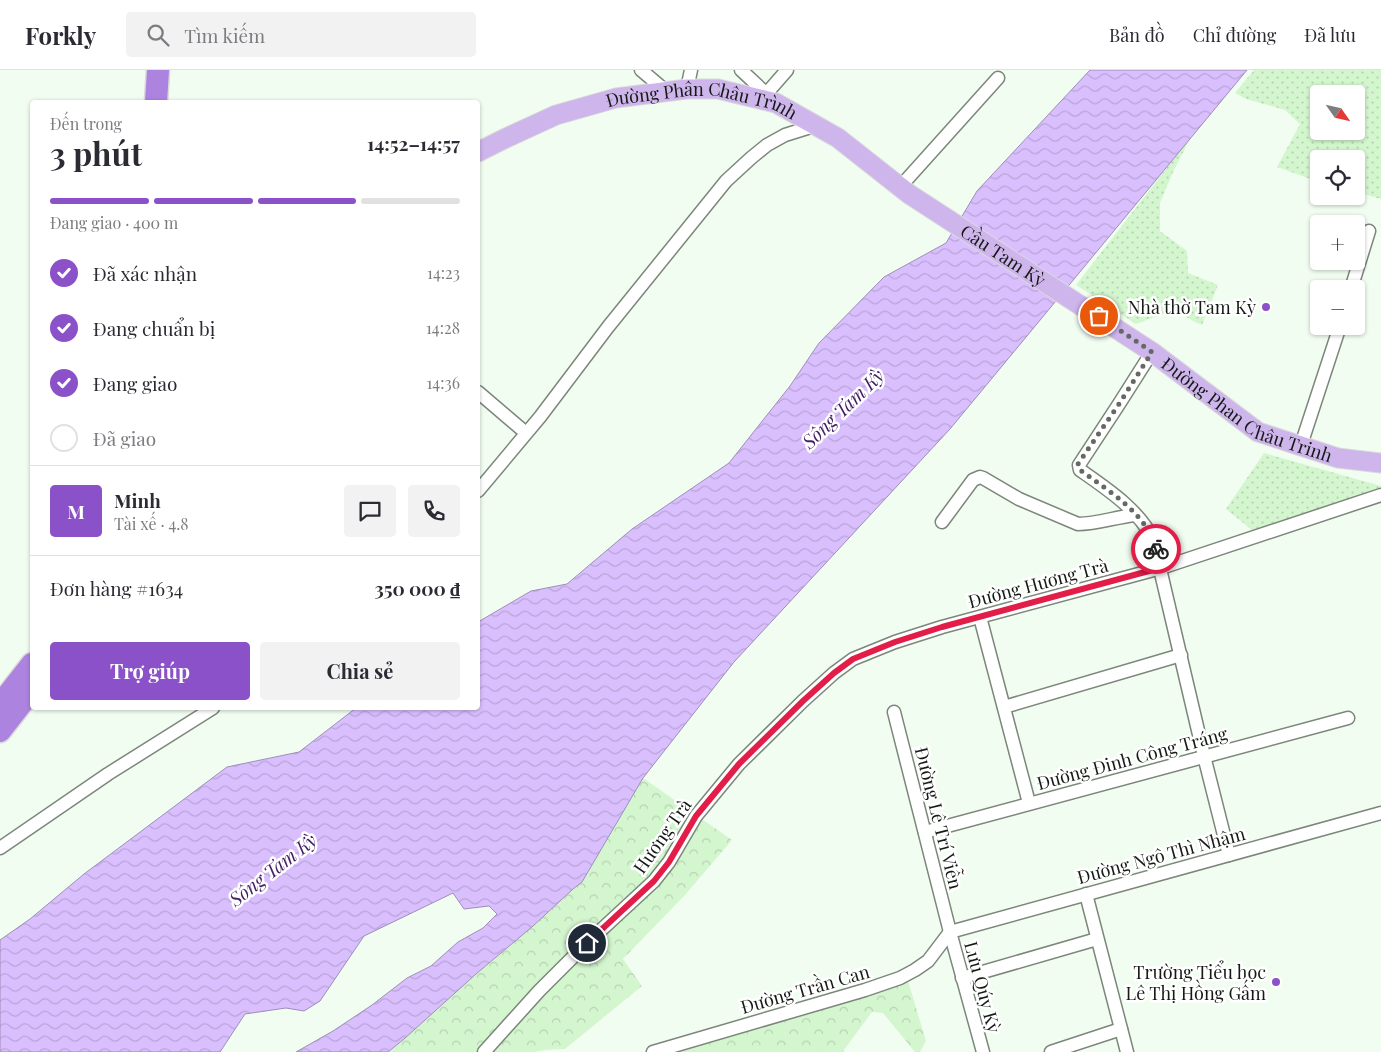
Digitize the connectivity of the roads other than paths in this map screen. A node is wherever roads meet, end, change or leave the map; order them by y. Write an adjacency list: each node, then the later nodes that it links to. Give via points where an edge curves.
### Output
1 (158, 70): 10 (highway)
2 (641, 70): 8 (street)
3 (690, 70): 7 (street)
4 (741, 70): 9 (street)
5 (787, 70): 9 (street)
6 (998, 78): 13 (street)
7 (686, 89): 8 (main road, Đường Phân Châu Trình); 9 (main road, Đường Phân Châu Trình, via 718,89)
8 (667, 92): 12 (main road, Đường Phân Châu Trình, via 616,98 556,115)
9 (771, 98): 11 (main road, Đường Phân Châu Trình)
10 (156, 100)
11 (817, 125): 13 (main road, Đường Phân Châu Trình); 20 (street, via 785,135 767,145 726,181)
12 (480, 151)
13 (905, 191): 16 (main road, Cầu Tam Kỳ)
14 (1369, 231): 15 (street)
15 (1354, 280)
16 (1099, 316): 18 (main road, Đường Phan Châu Trinh)
17 (1337, 335): 21 (street)
18 (1152, 352): 21 (main road, Đường Phan Châu Trinh, via 1258,432); 25 (street, via 1078,464 1080,470)
19 (480, 394): 20 (street)
20 (526, 433): 23 (street)
21 (1302, 446): 22 (main road, Đường Phan Châu Trinh, via 1338,458)
22 (1381, 463)
23 (480, 490)
24 (1381, 496): 27 (street, Đường Hương Trà)
25 (1135, 515): 26 (street, via 1078,524 1019,499 980,477 973,480); 27 (street, via 1154,539)
26 (942, 522)
27 (1160, 568): 28 (street, Đường Hương Trà); 29 (street)
28 (980, 617): 33 (street); 39 (street, Đường Hương Trà, via 895,642 853,659 803,701)
29 (1180, 654): 33 (street); 38 (street)
30 (30, 667): 32 (highway)
31 (30, 693): 37 (highway)
32 (0, 705)
33 (1004, 707): 40 (street)
34 (210, 710): 43 (street)
35 (894, 712): 42 (street, Đường Lê Trí Viễn)
36 (1348, 718): 38 (street, Đường Đinh Công Tráng)
37 (0, 731)
38 (1204, 756): 40 (street, Đường Đinh Công Tráng); 44 (street)
39 (739, 764): 50 (street, Hương Trà, via 696,816 654,881 539,991)
40 (1030, 803): 42 (street, Đường Đinh Công Tráng)
41 (1381, 813): 44 (street, Đường Ngô Thì Nhậm)
42 (924, 832): 46 (street, Đường Lê Trí Viễn)
43 (0, 848)
44 (1229, 855): 45 (street, Đường Ngô Thì Nhậm)
45 (1086, 894): 46 (street, Đường Ngô Thì Nhậm); 47 (street)
46 (950, 932): 48 (street, Lưu Qúy Kỳ); 51 (street, Đường Trần Can, via 928,961 900,978)
47 (1097, 939): 48 (street); 49 (street)
48 (962, 978): 52 (street, Lưu Qúy Kỳ)
49 (1121, 1029): 53 (street); 54 (street)
50 (484, 1052)
51 (653, 1052)
52 (983, 1052)
53 (1051, 1052)
54 (1127, 1052)

